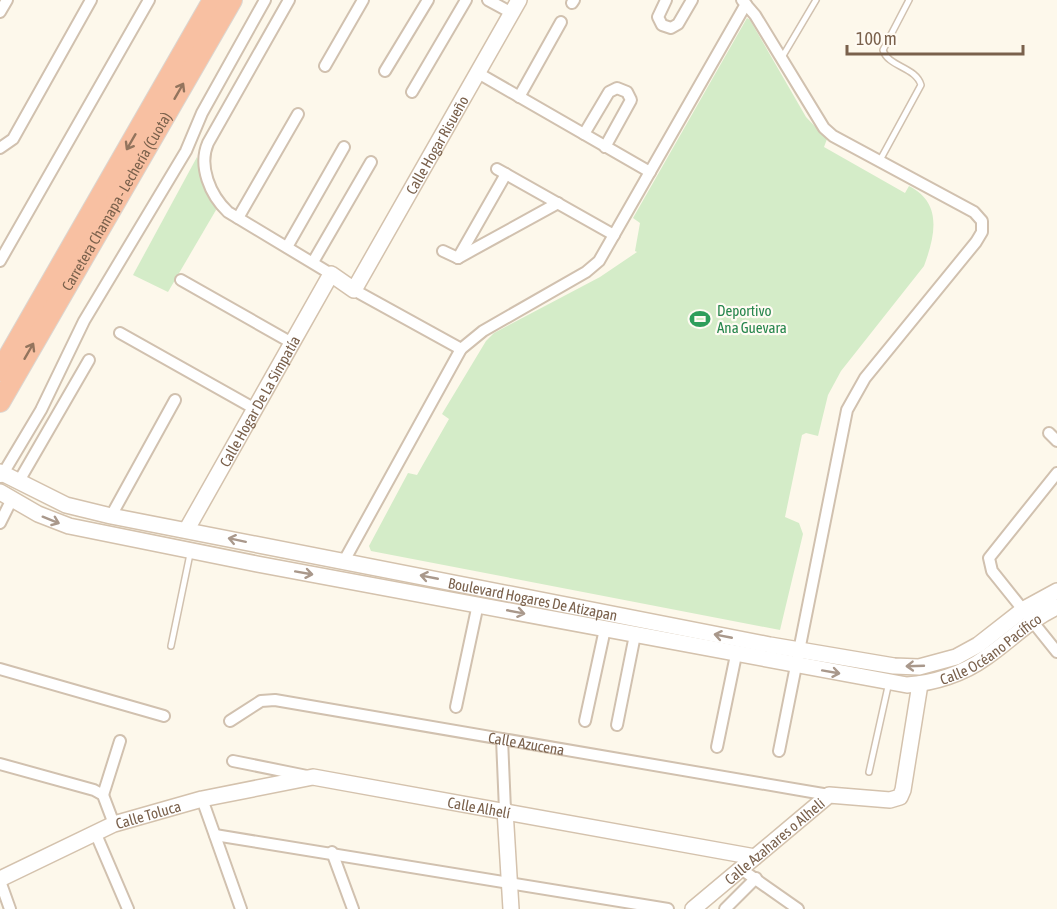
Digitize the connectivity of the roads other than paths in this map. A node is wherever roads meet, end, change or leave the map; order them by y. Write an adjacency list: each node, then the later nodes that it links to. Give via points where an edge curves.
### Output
1 (6, 0): 18 (street)
2 (91, 0): 30 (street, via 13,139)
3 (148, 0): 40 (street)
4 (213, 0): 49 (highway, Carretera Chamapa - Lechería (Cuota), one-way to 49)
5 (232, 0): 51 (highway, Carretera Chamapa - Lechería (Cuota), one-way to 5)
6 (265, 0): 56 (street, via 202,113 186,151 84,321 41,410)
7 (289, 0): 35 (street, via 205,150 205,167 218,202)
8 (363, 0): 21 (street)
9 (428, 0): 22 (street)
10 (466, 0): 24 (street)
11 (488, 0): 17 (street)
12 (666, 0): 13 (street, via 658,17 662,25 670,28 678,24)
13 (692, 0)
14 (816, 0): 20 (lane)
15 (909, 0): 32 (lane, via 883,50 886,57 917,77 921,85)
16 (744, 2): 20 (street); 33 (street)
17 (516, 7): 23 (street, Calle Hogar Risueño)
18 (0, 12)
19 (561, 22): 25 (street)
20 (781, 61): 32 (street, via 824,128)
21 (325, 66)
22 (385, 71)
23 (478, 73): 25 (street); 44 (street, Calle Hogar Risueño)
24 (412, 92)
25 (519, 97): 27 (street)
26 (298, 114): 35 (street)
27 (584, 134): 29 (street); 29 (street, via 609,92 621,89 631,100)
28 (344, 147): 37 (street)
29 (605, 147): 33 (street)
30 (0, 148)
31 (371, 162): 41 (street)
32 (879, 162): 73 (street, via 974,212 982,221 982,232 865,378 847,410)
33 (650, 172): 36 (street)
34 (558, 203): 36 (street); 39 (street); 39 (street, via 502,172)
35 (237, 218): 37 (street)
36 (614, 235): 47 (street, via 599,261 586,272 483,331)
37 (287, 247): 41 (street)
38 (443, 251): 39 (street)
39 (458, 258)
40 (0, 261)
41 (314, 262): 42 (street)
42 (331, 274): 44 (street); 46 (street, Calle Hogar De La Simpatía)
43 (181, 280): 46 (street)
44 (354, 290): 47 (street)
45 (120, 333): 52 (street)
46 (292, 343): 52 (street, Calle Hogar De La Simpatía)
47 (461, 349): 64 (street)
48 (89, 360): 57 (street)
49 (0, 371)
50 (175, 400): 59 (street)
51 (0, 402)
52 (255, 410): 61 (street, Calle Hogar De La Simpatía)
53 (1048, 433): 54 (street)
54 (1057, 441)
55 (1057, 473): 69 (street, via 989,558 992,571)
56 (1, 474): 57 (street, Boulevard Hogares De Atizapan)
57 (19, 481): 59 (street, Boulevard Hogares De Atizapan, via 66,505)
58 (6, 496): 60 (street); 63 (street, Boulevard Hogares De Atizapan, one-way to 63, via 53,522)
59 (111, 516): 61 (street, Boulevard Hogares De Atizapan)
60 (0, 523)
61 (188, 529): 62 (street, Boulevard Hogares De Atizapan, one-way to 61)
62 (260, 545): 64 (street, Boulevard Hogares De Atizapan); 65 (street)
63 (190, 551): 65 (street, Boulevard Hogares De Atizapan); 72 (lane)
64 (344, 561): 73 (street, Boulevard Hogares De Atizapan, one-way to 64)
65 (257, 564): 67 (street, Boulevard Hogares De Atizapan, one-way to 67)
66 (1057, 591): 69 (street, Boulevard Hogares De Atizapan)
67 (478, 604): 70 (street, Boulevard Hogares De Atizapan, one-way to 70); 80 (street)
68 (1057, 607): 69 (street, Calle Océano Pacífico)
69 (1028, 615): 73 (street, Boulevard Hogares De Atizapan, one-way to 73, via 978,645 936,664 919,667); 74 (street); 79 (street, Calle Océano Pacífico, via 984,659)
70 (605, 629): 71 (street, Boulevard Hogares De Atizapan); 83 (street)
71 (635, 635): 75 (street, Boulevard Hogares De Atizapan); 84 (street)
72 (171, 646)
73 (799, 650): 76 (street)
74 (1057, 652)
75 (736, 655): 76 (street, Boulevard Hogares De Atizapan); 87 (street)
76 (795, 665): 78 (street, Boulevard Hogares De Atizapan, one-way to 78); 88 (street)
77 (0, 669): 81 (street)
78 (889, 682): 79 (street, Boulevard Hogares De Atizapan); 91 (lane)
79 (920, 684): 94 (street, Calle Azahares o Alheli, via 900,797 890,800)
80 (456, 707)
81 (164, 716)
82 (230, 721): 85 (street, Calle Azucena, via 255,704 275,700)
83 (585, 721)
84 (617, 725)
85 (502, 739): 94 (street, Calle Azucena); 96 (street)
86 (120, 741): 93 (street)
87 (717, 747)
88 (779, 751)
89 (232, 761): 92 (street)
90 (0, 764): 93 (street)
91 (869, 772)
92 (313, 777): 95 (street, Calle Alhelí); 96 (street, Calle Alhelí)
93 (103, 795): 97 (street)
94 (829, 795): 101 (street, Calle Azahares o Alheli)
95 (202, 799): 97 (street, Calle Toluca); 99 (street)
96 (505, 810): 101 (street, Calle Alhelí); 105 (street)
97 (114, 824): 98 (street, Calle Toluca)
98 (95, 832): 104 (street, Calle Toluca); 107 (street)
99 (215, 835): 100 (street); 108 (street)
100 (332, 852): 105 (street); 109 (street)
101 (755, 857): 102 (street, Calle Azahares o Alheli)
102 (741, 869): 103 (street); 112 (street, Calle Azahares o Alheli)
103 (756, 879): 113 (street); 114 (street)
104 (0, 880): 106 (street)
105 (509, 882): 110 (street); 111 (street)
106 (10, 909)
107 (128, 909)
108 (241, 909)
109 (353, 909)
110 (511, 909)
111 (668, 909)
112 (693, 909)
113 (725, 909)
114 (798, 909)

